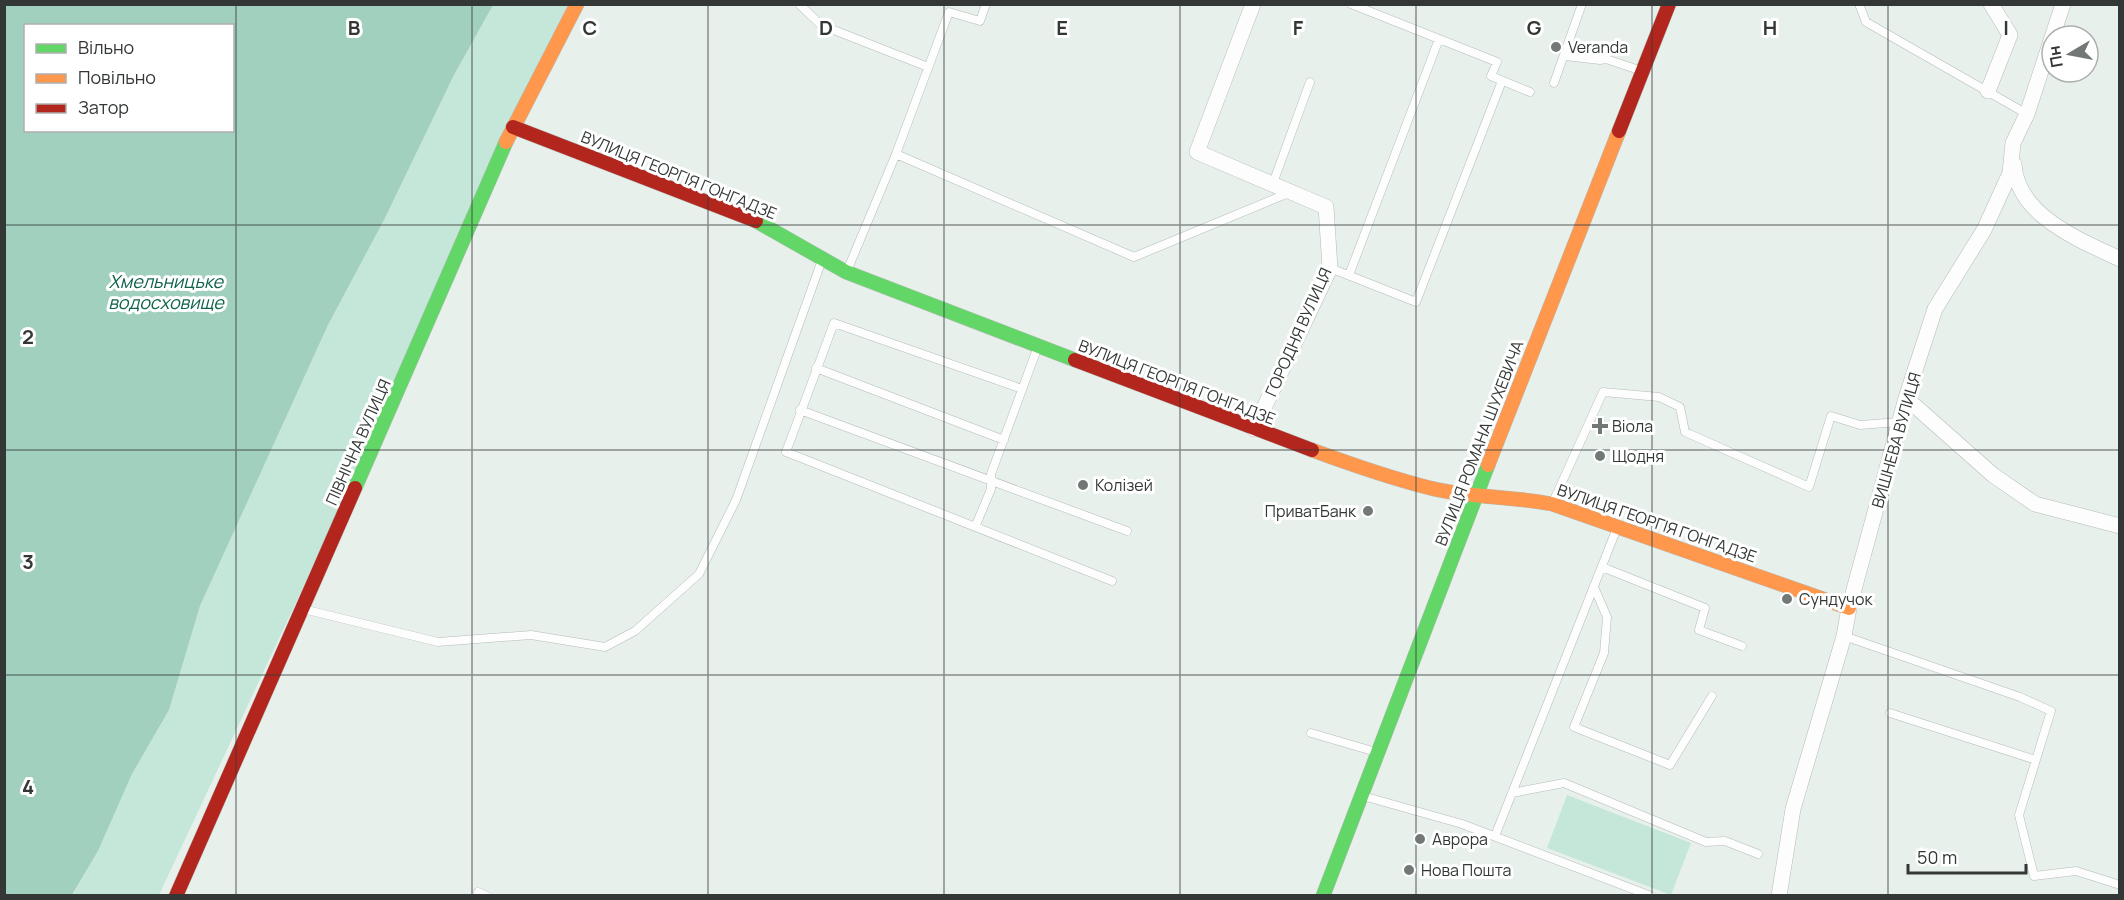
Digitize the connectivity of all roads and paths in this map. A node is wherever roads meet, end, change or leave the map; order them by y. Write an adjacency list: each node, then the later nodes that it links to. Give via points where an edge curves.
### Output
1 (577, 4): 21 (street, ПІВНІЧНА ВУЛИЦЯ)
2 (799, 4): 13 (lane, via 821,25)
3 (986, 4): 13 (lane, via 980,21 949,12)
4 (1253, 4): 24 (street, ГОРОДНЯ ВУЛИЦЯ, via 1197,152)
5 (1351, 4): 11 (lane)
6 (1582, 4): 12 (lane)
7 (1669, 4): 14 (street, ВУЛИЦЯ РОМАНА ШУХЕВИЧА)
8 (1860, 4): 18 (lane, via 1866,22)
9 (1992, 4): 18 (street, via 2010,35)
10 (2063, 4): 20 (street, ВИШНЕВА ВУЛИЦЯ)
11 (1439, 39): 15 (lane, via 1497,62 1491,76); 30 (lane)
12 (1565, 56): 14 (lane, via 1606,59); 17 (lane)
13 (928, 67): 23 (lane)
14 (1643, 71): 40 (street, ВУЛИЦЯ РОМАНА ШУХЕВИЧА)
15 (1502, 81): 19 (lane); 30 (lane, via 1416,302)
16 (1310, 82): 24 (lane)
17 (1554, 83)
18 (1988, 90): 20 (lane)
19 (1530, 92)
20 (2027, 114): 22 (street, ВИШНЕВА ВУЛИЦЯ)
21 (513, 127): 26 (street, ВУЛИЦЯ ГЕОРГІЯ ГОНГАДЗЕ, via 764,224); 50 (street, ПІВНІЧНА ВУЛИЦЯ)
22 (2013, 143): 27 (street, via 2014,173 2025,199 2067,233); 34 (street, ВИШНЕВА ВУЛИЦЯ, via 2010,173 1983,230 1935,309)
23 (896, 154): 25 (lane, via 1134,256); 29 (lane)
24 (1273, 183): 25 (street, ГОРОДНЯ ВУЛИЦЯ)
25 (1292, 192): 28 (street, ГОРОДНЯ ВУЛИЦЯ, via 1326,207)
26 (822, 258): 29 (street, ВУЛИЦЯ ГЕОРГІЯ ГОНГАДЗЕ); 50 (lane, via 736,500 699,574 635,631 605,647 531,635 438,642)
27 (2120, 259)
28 (1330, 268): 30 (lane); 37 (street, ГОРОДНЯ ВУЛИЦЯ)
29 (846, 272): 31 (street, ВУЛИЦЯ ГЕОРГІЯ ГОНГАДЗЕ)
30 (1349, 275)
31 (1038, 346): 33 (lane); 37 (street, ВУЛИЦЯ ГЕОРГІЯ ГОНГАДЗЕ)
32 (816, 368): 33 (lane, via 834,323); 35 (lane); 38 (lane)
33 (1022, 389): 38 (lane)
34 (1906, 398): 36 (street, ВИШНЕВА ВУЛИЦЯ); 44 (street, via 1993,476 2035,504)
35 (800, 410): 39 (lane); 42 (lane, via 786,452)
36 (1900, 422): 41 (lane, via 1860,425 1831,416 1809,487 1684,432 1680,407 1659,397 1603,392); 49 (street, ВИШНЕВА ВУЛИЦЯ)
37 (1254, 429): 40 (street, ВУЛИЦЯ ГЕОРГІЯ ГОНГАДЗЕ, via 1419,485)
38 (1004, 440): 39 (lane)
39 (991, 480): 42 (lane); 45 (lane)
40 (1476, 496): 41 (street, ВУЛИЦЯ ГЕОРГІЯ ГОНГАДЗЕ, via 1518,497); 56 (street, ВУЛИЦЯ РОМАНА ШУХЕВИЧА)
41 (1552, 504): 43 (street, ВУЛИЦЯ ГЕОРГІЯ ГОНГАДЗЕ)
42 (976, 525): 47 (lane)
43 (1618, 525): 46 (lane); 49 (street, ВУЛИЦЯ ГЕОРГІЯ ГОНГАДЗЕ)
44 (2120, 526)
45 (1127, 531)
46 (1602, 567): 48 (lane); 52 (lane, via 1706,608 1699,630)
47 (1112, 581)
48 (1594, 587): 53 (lane, via 1607,617 1604,653 1574,727 1670,765); 58 (lane)
49 (1849, 608): 51 (street, ВИШНЕВА ВУЛИЦЯ)
50 (302, 609): 64 (street, ПІВНІЧНА ВУЛИЦЯ)
51 (1844, 636): 57 (lane, via 2051,711); 68 (street, ВИШНЕВА ВУЛИЦЯ, via 1793,809)
52 (1742, 646)
53 (1712, 696)
54 (1890, 713): 57 (lane)
55 (1311, 733): 56 (lane)
56 (1377, 752): 59 (street, ВУЛИЦЯ РОМАНА ШУХЕВИЧА)
57 (2036, 760): 62 (lane, via 2019,815 2034,876 2076,871)
58 (1512, 793): 60 (lane); 61 (lane, via 1564,783 1706,842 1725,841)
59 (1361, 795): 60 (lane); 66 (street, ВУЛИЦЯ РОМАНА ШУХЕВИЧА)
60 (1495, 836): 67 (lane)
61 (1758, 854)
62 (2120, 885)
63 (478, 892): 65 (lane)
64 (176, 896)
65 (487, 896)
66 (1323, 896)
67 (1651, 896)
68 (1779, 896)

